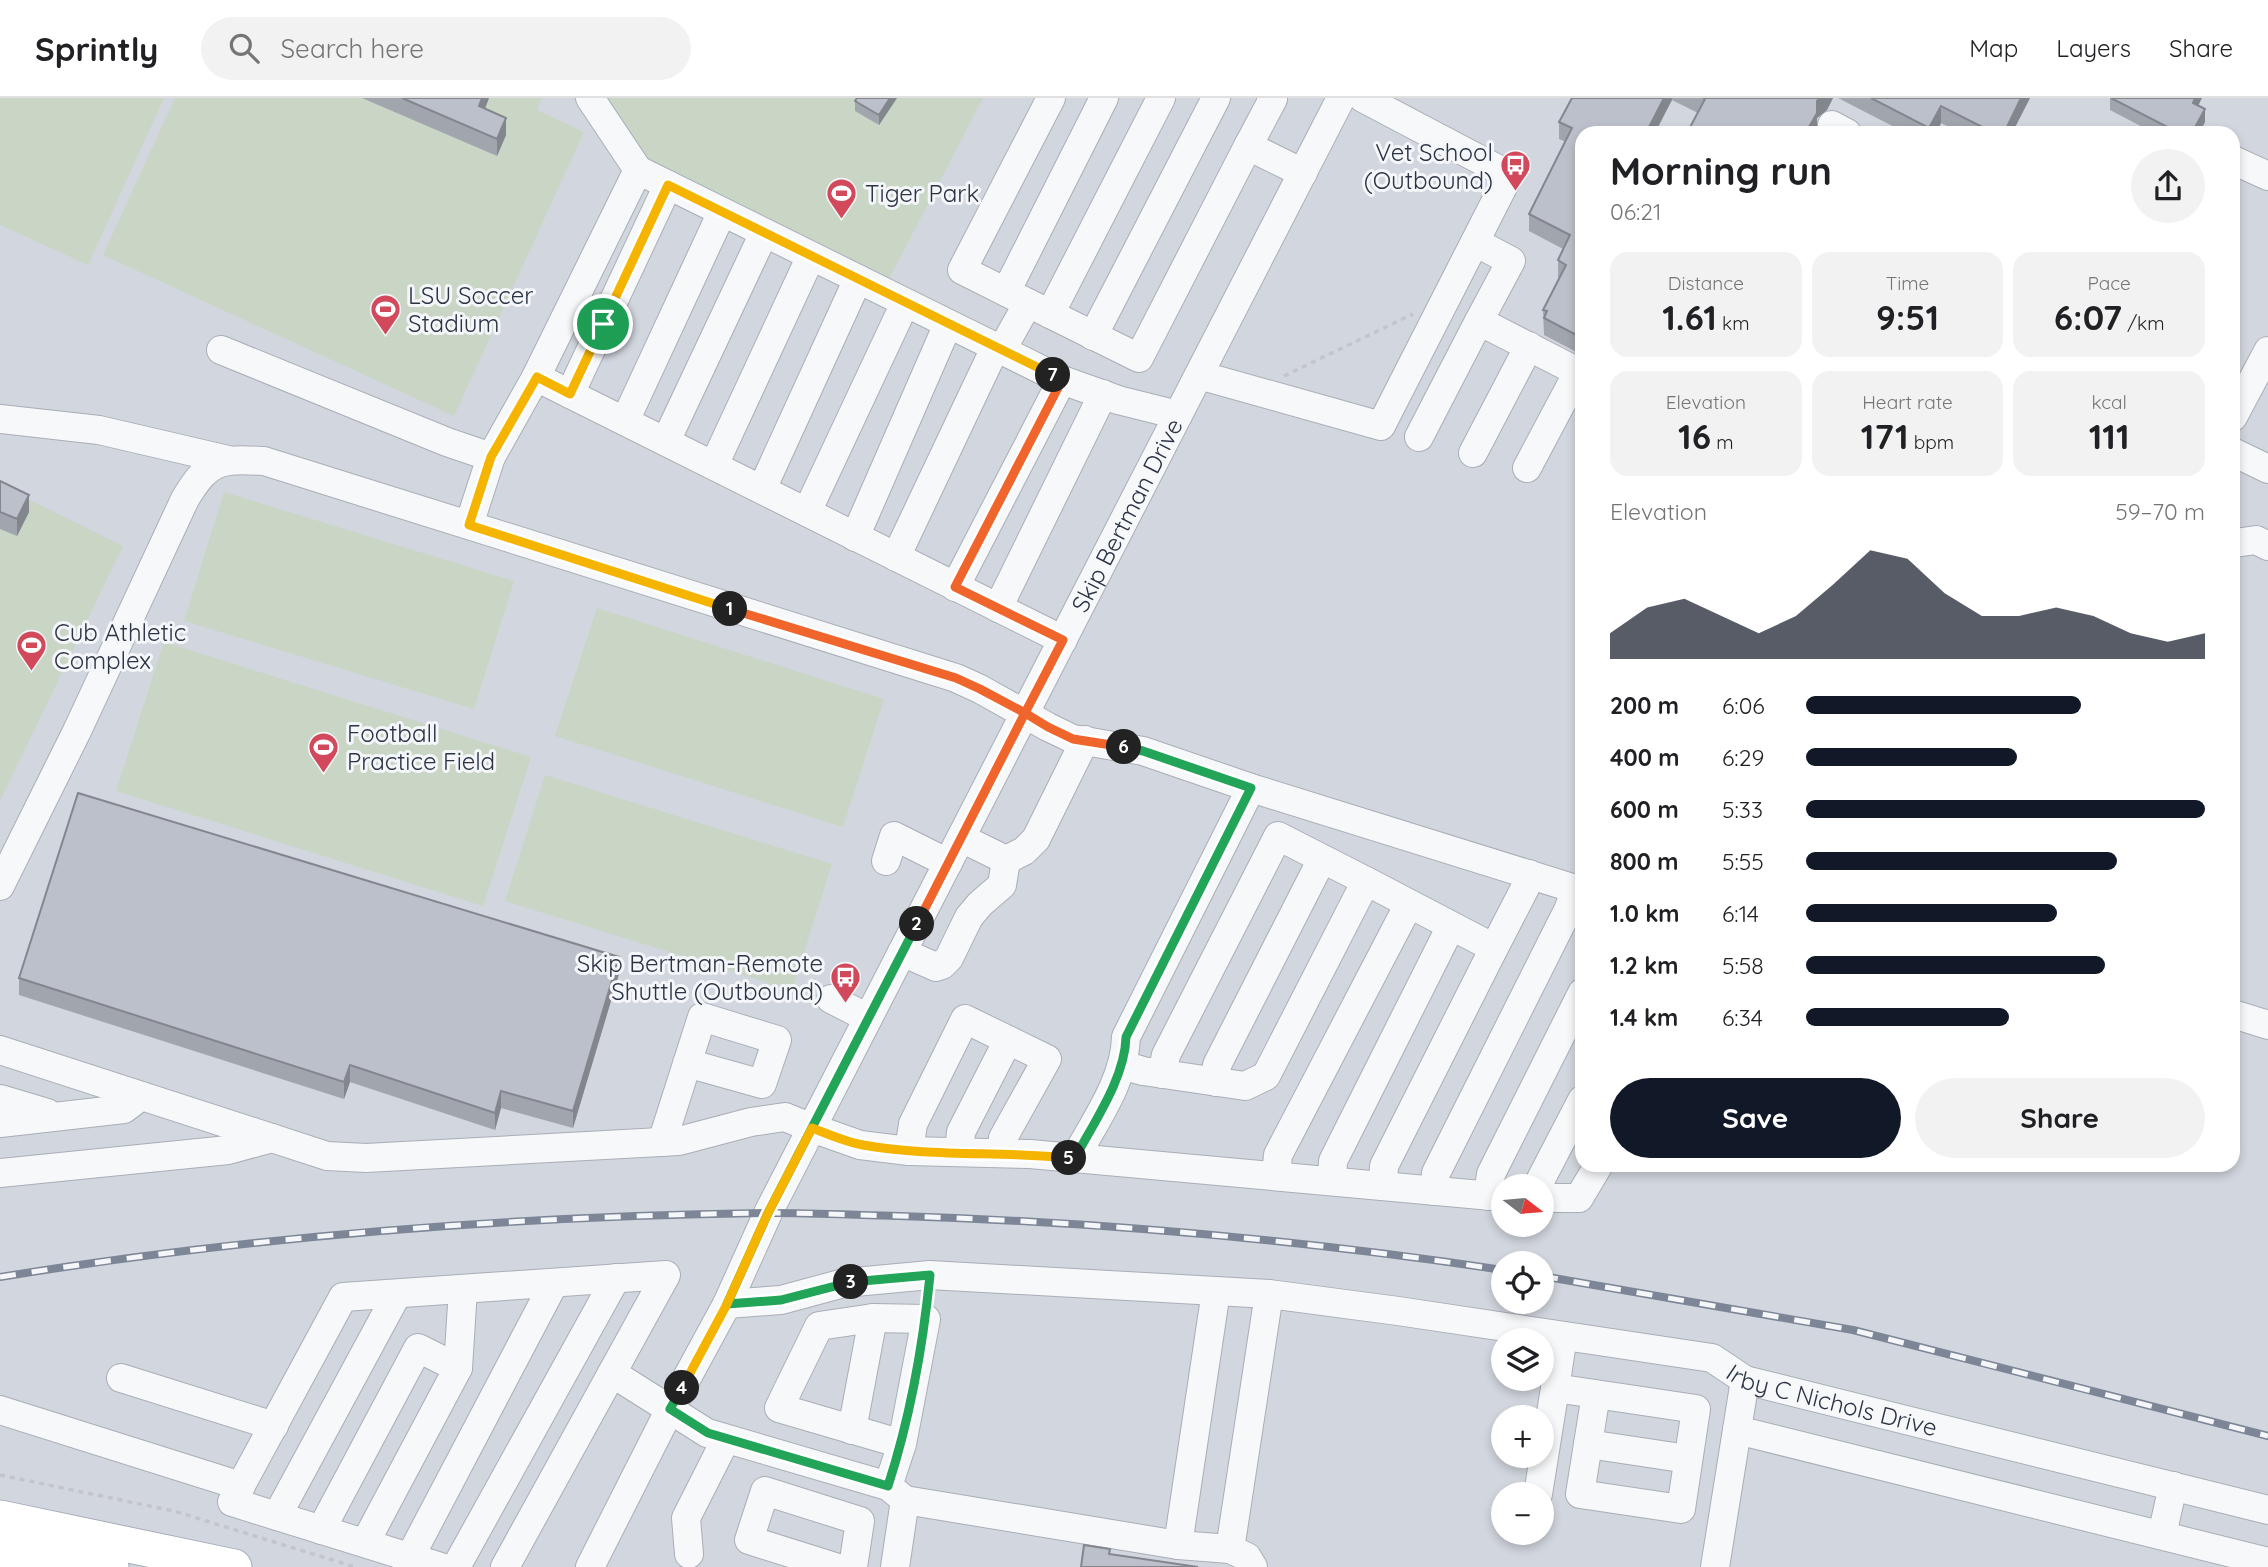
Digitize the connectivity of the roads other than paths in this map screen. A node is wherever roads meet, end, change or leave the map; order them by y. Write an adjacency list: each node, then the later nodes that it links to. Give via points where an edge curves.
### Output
1 (590, 98): 11 (street)
2 (1051, 98): 21 (street, via 962,270)
3 (1104, 98): 21 (street)
4 (1161, 98): 21 (street)
5 (1216, 98): 24 (street)
6 (1271, 98): 9 (street)
7 (1341, 98): 12 (street, Skip Bertman Drive)
8 (1363, 98): 17 (street, via 1509,175)
9 (1248, 146): 12 (street); 24 (street, via 1139,358)
10 (2240, 163): 13 (street)
11 (638, 170): 14 (street); 31 (street)
12 (1303, 173): 30 (street, Skip Bertman Drive)
13 (2268, 176)
14 (668, 185): 15 (street); 34 (street)
15 (722, 212): 16 (street); 39 (street)
16 (764, 233): 18 (street); 41 (street)
17 (1475, 242): 22 (street, via 1511,261); 30 (street, via 1381,426)
18 (811, 256): 19 (street); 46 (street)
19 (858, 279): 20 (street); 49 (street)
20 (905, 303): 23 (street); 50 (street)
21 (1028, 303): 24 (street); 26 (street)
22 (1479, 321): 25 (street); 40 (street)
23 (948, 324): 26 (street); 52 (street)
24 (1093, 336)
25 (1529, 346): 29 (street); 42 (street)
26 (998, 349): 32 (street); 55 (street)
27 (221, 350): 44 (street)
28 (2268, 351): 36 (street)
29 (1575, 370)
30 (1199, 375): 37 (street, Skip Bertman Drive)
31 (537, 377): 34 (street); 44 (street)
32 (1062, 380): 35 (street); 56 (street)
33 (1575, 382): 47 (street)
34 (570, 394): 39 (street)
35 (1103, 394): 37 (street); 57 (street)
36 (2240, 394)
37 (1178, 415): 58 (street, Skip Bertman Drive)
38 (0, 419): 45 (street, via 99,430)
39 (625, 421): 41 (street)
40 (1419, 437)
41 (666, 441): 46 (street)
42 (1474, 453)
43 (2240, 455): 48 (street)
44 (491, 457): 51 (street)
45 (228, 460): 51 (street, via 264,461); 68 (street, via 205,471 185,499)
46 (713, 465): 49 (street)
47 (1527, 468)
48 (2268, 469)
49 (762, 489): 50 (street)
50 (807, 512): 52 (street)
51 (469, 525): 59 (street, via 956,678)
52 (855, 537): 55 (street)
53 (2240, 542): 54 (street, via 2256,540)
54 (2268, 545)
55 (896, 557): 56 (street)
56 (955, 587): 57 (street)
57 (998, 608): 58 (street)
58 (1063, 640): 59 (street, Skip Bertman Drive)
59 (1025, 713): 60 (street, via 1073,739); 62 (street, Skip Bertman Drive)
60 (1085, 740): 61 (street, via 1143,751); 64 (street, via 1036,839)
61 (1251, 788): 66 (street); 83 (street, via 1126,1037)
62 (955, 850): 64 (street); 65 (street, via 894,836); 74 (street, Skip Bertman Drive)
63 (1322, 859): 67 (street); 84 (street, via 1278,836 1166,1055); 85 (street, via 1217,1065)
64 (1006, 860): 74 (street, via 1002,885 979,904 942,965 936,967)
65 (886, 861)
66 (1529, 874): 69 (street); 73 (street)
67 (1366, 881): 71 (street); 85 (street, via 1266,1076 1245,1086)
68 (0, 886)
69 (1575, 889)
70 (1575, 897): 105 (street, via 1436,1173)
71 (1409, 904): 72 (street); 102 (street, via 1278,1155)
72 (1451, 926): 73 (street); 103 (street, via 1333,1161)
73 (1494, 948): 104 (street, via 1384,1166)
74 (902, 951): 78 (street, Skip Bertman Drive)
75 (831, 999): 78 (street)
76 (1575, 1007): 100 (street)
77 (2240, 1016): 79 (street)
78 (868, 1018): 91 (street, Skip Bertman Drive)
79 (2268, 1025)
80 (1009, 1040): 94 (street, via 965,1018 913,1124); 95 (street, via 961,1132); 96 (street, via 1047,1059 1003,1138)
81 (0, 1050): 86 (street)
82 (687, 1063): 93 (street)
83 (1122, 1065): 84 (street); 97 (street)
84 (1162, 1073): 85 (street)
85 (1216, 1082)
86 (141, 1096): 89 (street, via 124,1110); 92 (street)
87 (0, 1099): 89 (street)
88 (1575, 1114): 101 (street)
89 (58, 1117): 90 (street)
90 (0, 1124)
91 (812, 1128): 93 (street, via 785,1117); 94 (street, via 860,1145); 115 (street, Skip Bertman Drive)
92 (272, 1139): 93 (street, via 327,1156 366,1158); 99 (street, via 229,1150)
93 (662, 1142)
94 (909, 1151): 95 (street)
95 (959, 1153): 96 (street)
96 (1001, 1153): 97 (street)
97 (1075, 1158): 102 (street)
98 (1594, 1172): 107 (street, via 1579,1198)
99 (0, 1173)
100 (1491, 1174)
101 (1544, 1174)
102 (1276, 1177): 103 (street)
103 (1332, 1181): 104 (street)
104 (1383, 1186): 105 (street)
105 (1434, 1191): 106 (street)
106 (1491, 1196)
107 (1554, 1198)
108 (930, 1275): 112 (street, Irby C Nichols Drive); 115 (street, Irby C Nichols Drive, via 844,1283 781,1300); 117 (street)
109 (616, 1279): 110 (street); 120 (street, via 666,1275); 153 (street)
110 (554, 1283): 111 (street); 148 (street)
111 (463, 1289): 113 (street); 119 (street)
112 (1216, 1291): 114 (street, Irby C Nichols Drive); 143 (street)
113 (397, 1294): 127 (street, via 343,1297); 139 (street)
114 (1269, 1294): 118 (street, Irby C Nichols Drive, via 1397,1323); 144 (street)
115 (727, 1304): 125 (street, Skip Bertman Drive)
116 (873, 1318): 117 (street); 128 (street); 128 (street, via 818,1326 779,1408)
117 (926, 1319): 131 (street)
118 (1563, 1336): 122 (street, Irby C Nichols Drive, via 1712,1358); 123 (street)
119 (458, 1368): 141 (street, via 418,1348); 147 (street)
120 (612, 1373): 125 (street); 154 (street)
121 (121, 1378): 127 (street)
122 (1745, 1380): 129 (street); 136 (street, Irby C Nichols Drive)
123 (1555, 1388): 124 (street); 134 (street)
124 (1596, 1394): 132 (street); 133 (street, via 1696,1409)
125 (670, 1409): 130 (street); 155 (street, Skip Bertman Drive)
126 (0, 1410): 135 (street)
127 (274, 1426): 135 (street)
128 (852, 1430): 131 (street)
129 (1737, 1430): 142 (street); 160 (street)
130 (726, 1439): 137 (street); 146 (street, via 686,1518)
131 (902, 1444): 137 (street)
132 (1588, 1444): 133 (street); 133 (street, via 1580,1494 1681,1509)
133 (1688, 1459)
134 (1540, 1482)
135 (241, 1486): 139 (street, via 232,1502)
136 (2173, 1486): 138 (street, Irby C Nichols Drive); 142 (street)
137 (897, 1493): 143 (street); 158 (street)
138 (2268, 1510)
139 (277, 1516): 141 (street)
140 (0, 1518): 151 (main road)
141 (321, 1530): 147 (street)
142 (2162, 1535): 149 (street)
143 (1178, 1545): 144 (street)
144 (1230, 1549): 159 (street, via 1247,1557)
145 (0, 1551): 150 (main road)
146 (689, 1554)
147 (360, 1555): 148 (street)
148 (410, 1557): 152 (street)
149 (2268, 1562)
150 (111, 1567)
151 (234, 1567)
152 (441, 1567)
153 (456, 1567)
154 (505, 1567)
155 (590, 1567)
156 (835, 1567): 157 (street, via 750,1541 765,1491 860,1521)
157 (852, 1567)
158 (895, 1567)
159 (1253, 1567)
160 (1715, 1567)

